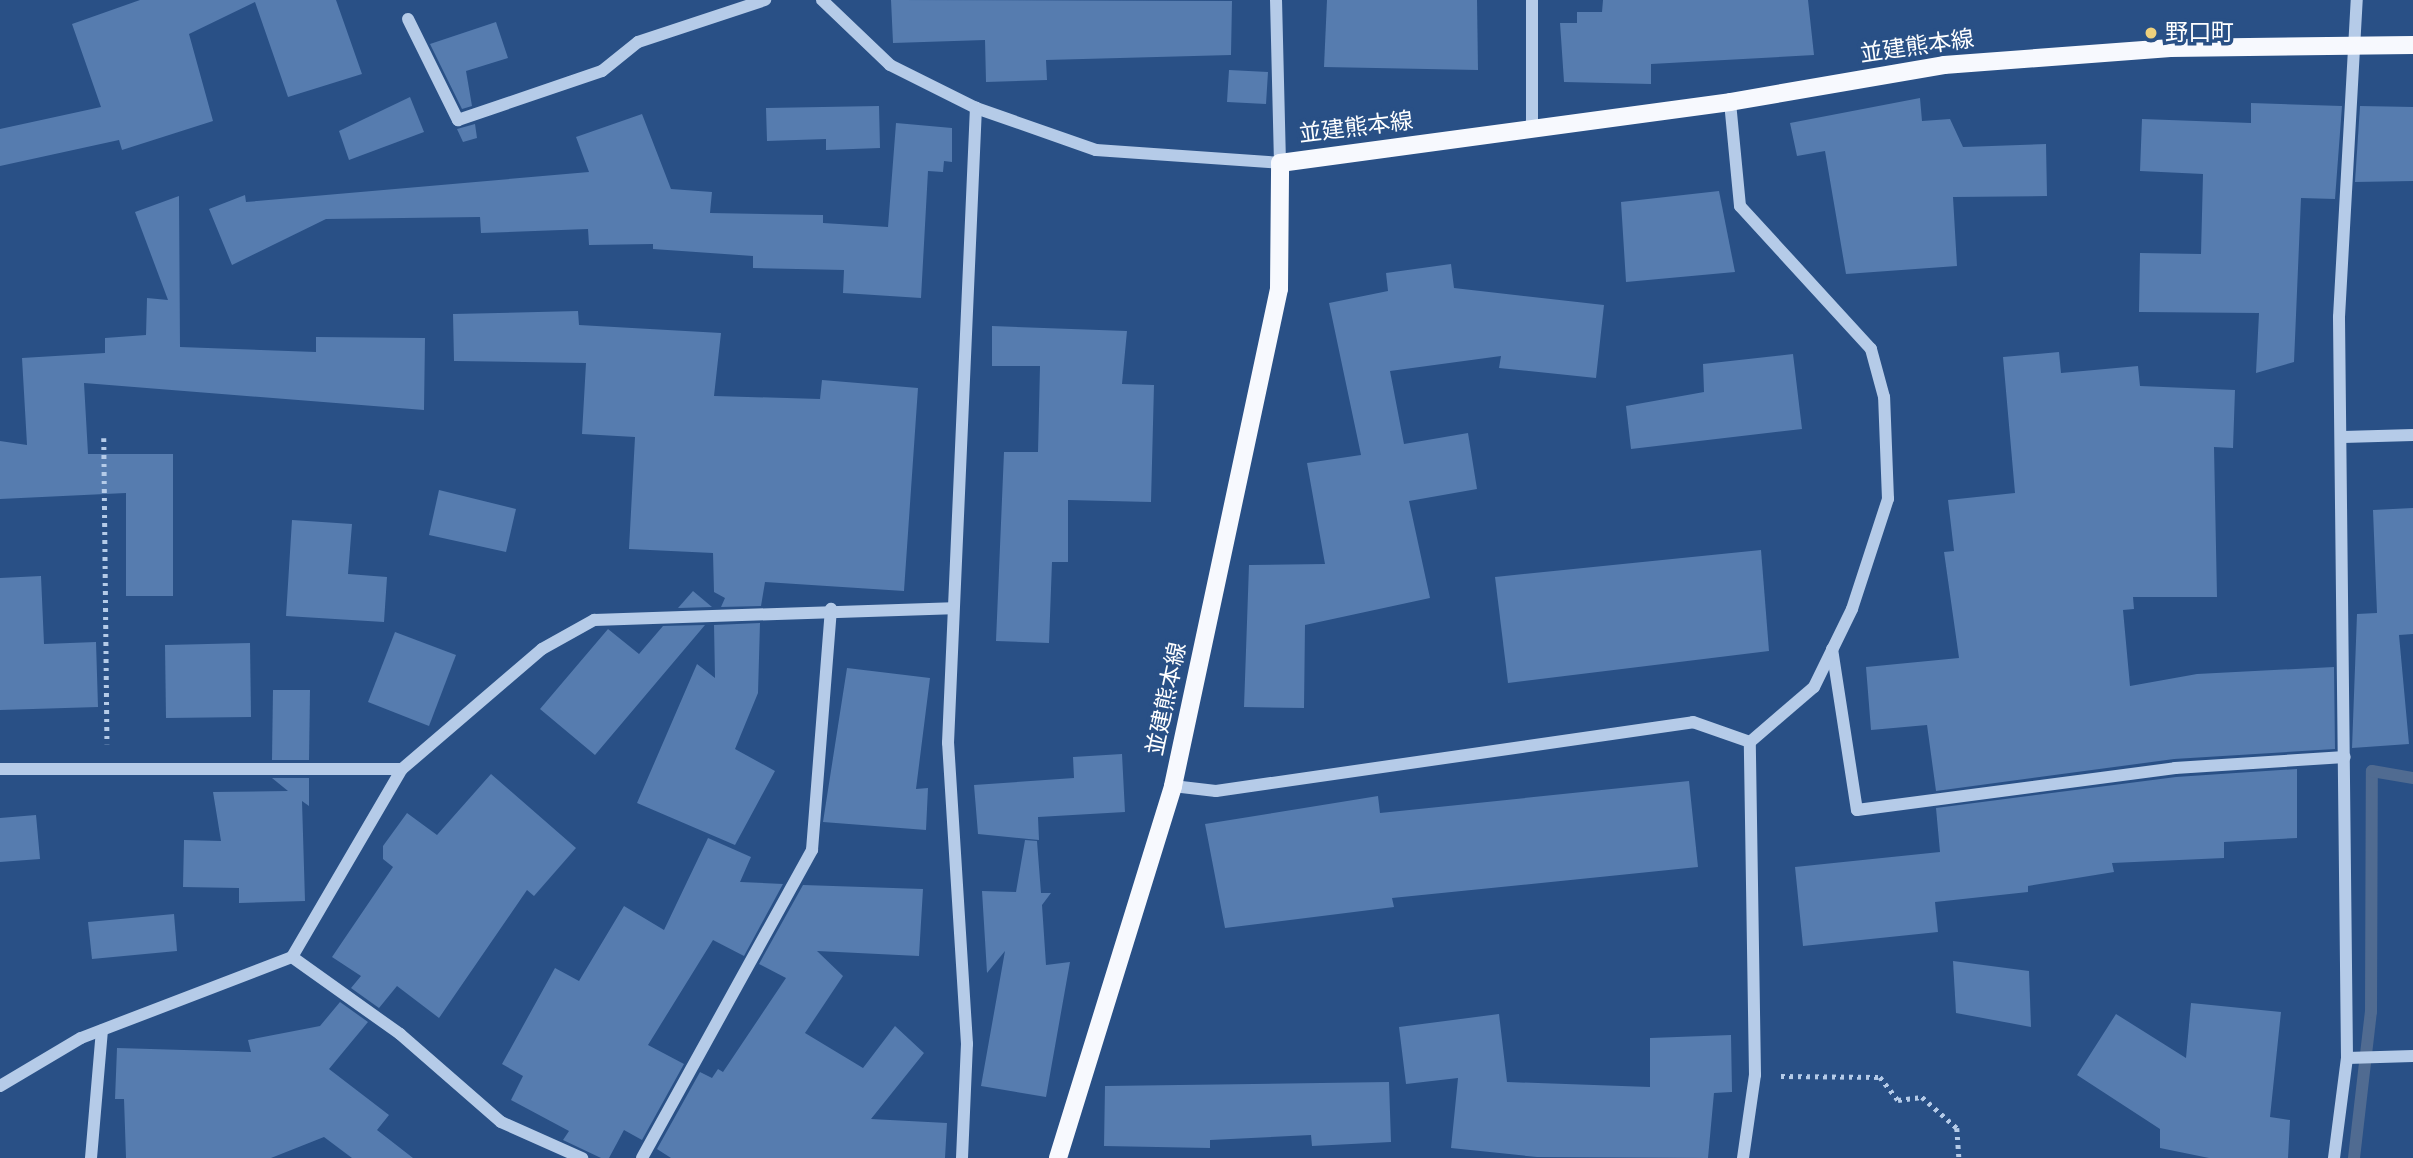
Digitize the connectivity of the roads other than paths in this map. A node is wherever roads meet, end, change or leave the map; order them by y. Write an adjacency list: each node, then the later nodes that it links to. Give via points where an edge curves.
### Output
1 (765, 0): 6 (street, via 638,42 602,71 457,120)
2 (822, 0): 10 (street, via 890,65)
3 (1276, 0): 12 (street)
4 (1532, 0): 11 (street)
5 (2357, 0): 7 (street)
6 (408, 19)
7 (2357, 44): 8 (main road, 並建熊本線); 9 (main road, 並建熊本線, via 2170,48 1944,65); 14 (street, via 2348,103 2339,317)
8 (2413, 45)
9 (1730, 102): 11 (main road, 並建熊本線); 17 (street, via 1740,206 1871,349 1884,397 1888,499)
10 (976, 108): 12 (street, via 1096,150); 15 (street)
11 (1532, 128): 12 (main road, 並建熊本線)
12 (1280, 163): 22 (main road, 並建熊本線, via 1279,289)
13 (2413, 435): 14 (street)
14 (2343, 437): 19 (street)
15 (952, 608): 16 (street); 31 (street, via 948,743 968,1044)
16 (831, 609): 21 (street, via 594,620 542,649); 30 (street, via 812,850)
17 (1832, 649): 18 (street, via 1814,687); 19 (street, via 1857,810 2175,768)
18 (1750, 742): 22 (street, via 1693,722 1216,791); 33 (street, via 1755,1075)
19 (2345, 757): 26 (street)
20 (0, 769): 21 (street)
21 (402, 769): 23 (street)
22 (1173, 786): 32 (main road, 並建熊本線)
23 (292, 957): 24 (street); 29 (street, via 400,1034 501,1122)
24 (102, 1030): 27 (street); 28 (street)
25 (2413, 1056): 26 (street)
26 (2347, 1058): 34 (street)
27 (0, 1086)
28 (90, 1158)
29 (582, 1158)
30 (642, 1158)
31 (962, 1158)
32 (1058, 1158)
33 (1743, 1158)
34 (2334, 1158)

